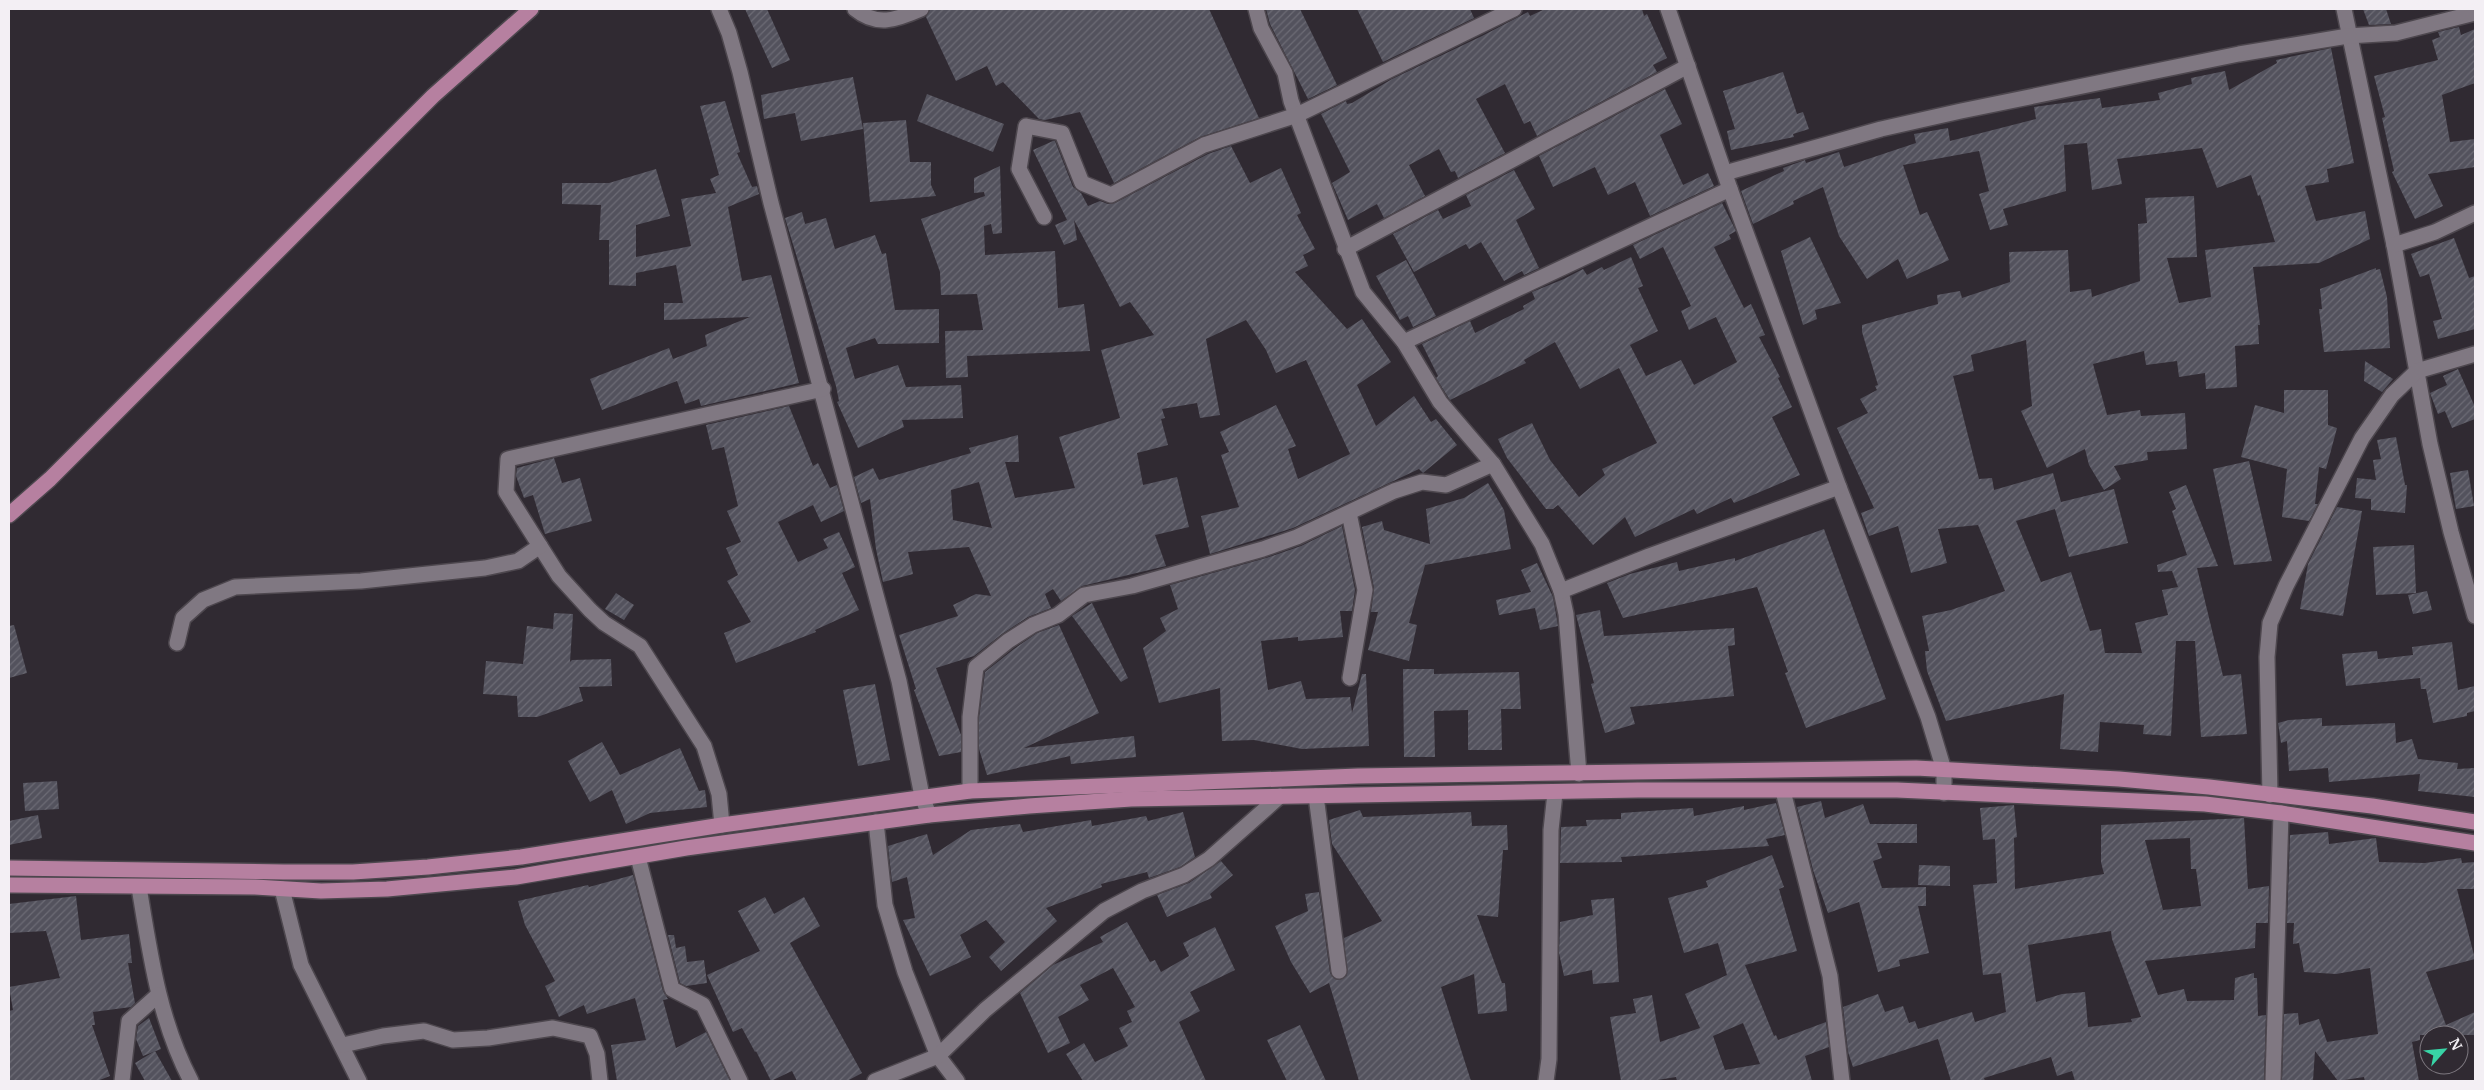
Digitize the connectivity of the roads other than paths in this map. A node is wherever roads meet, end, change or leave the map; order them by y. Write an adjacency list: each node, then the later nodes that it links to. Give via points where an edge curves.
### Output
1 (531, 9): 26 (main road, via 433,96 50,479)
2 (719, 9): 22 (street, via 740,72 771,203)
3 (855, 9): 4 (street, via 865,18 878,22)
4 (921, 9)
5 (1256, 9): 12 (street, via 1260,28 1285,73)
6 (1514, 9): 12 (street)
7 (1668, 9): 11 (street)
8 (2344, 9): 10 (street)
9 (2475, 13): 10 (street, via 2396,33)
10 (2348, 36): 13 (street, via 2238,54 1890,127); 17 (street)
11 (1688, 66): 13 (street); 18 (street)
12 (1296, 115): 16 (street, via 1204,145 1111,195 1082,183 1062,133 1026,126 1019,169); 18 (street)
13 (1725, 173): 14 (street)
14 (1730, 189): 19 (street); 24 (street)
15 (2475, 213): 17 (street, via 2435,232)
16 (1044, 217)
17 (2394, 245): 21 (street)
18 (1345, 249): 19 (street, via 1363,292)
19 (1404, 342): 23 (street, via 1440,402)
20 (2475, 354): 21 (street)
21 (2417, 371): 29 (street, via 2430,444); 38 (street, via 2392,395 2362,438 2270,623 2267,657)
22 (822, 389): 27 (street, via 508,459 506,492); 39 (street, via 900,681)
23 (1493, 464): 25 (street, via 1446,485 1422,482 1394,491); 28 (street, via 1542,544)
24 (1840, 487): 28 (street); 32 (street, via 1928,718)
25 (1348, 513): 31 (street, via 1365,590); 34 (street, via 1263,549 1132,586 1084,595 1058,615 1033,625 1008,641 976,667 970,717)
26 (9, 515)
27 (540, 546): 30 (street, via 518,561 485,568 361,581 235,587 203,600 183,618); 46 (street, via 559,576 590,610 640,646 704,746 718,794)
28 (1561, 591): 33 (street, via 1566,614)
29 (2475, 616)
30 (177, 643)
31 (1350, 678)
32 (1944, 770): 33 (main road); 37 (street); 38 (main road, via 2119,779)
33 (1579, 774): 34 (main road, via 1297,777)
34 (970, 791): 39 (main road)
35 (1783, 791): 36 (main road); 37 (main road); 65 (street, via 1830,976)
36 (1556, 793): 41 (main road); 64 (street, via 1551,830 1549,1059)
37 (1944, 793): 42 (main road, via 2205,804)
38 (2270, 794): 45 (main road)
39 (922, 796): 43 (street); 46 (main road)
40 (1280, 796): 41 (main road); 43 (main road, via 1131,799); 56 (street, via 1209,859 1184,875 1142,891 1104,911 992,1004)
41 (1316, 796): 53 (street)
42 (2281, 812): 47 (main road); 66 (street)
43 (929, 815): 44 (main road)
44 (876, 822): 48 (main road); 56 (street, via 885,905 905,972)
45 (2475, 822)
46 (722, 825): 49 (main road, via 521,857 353,872)
47 (2475, 843)
48 (638, 857): 52 (main road, via 453,884 321,891); 61 (street, via 672,989 703,1005)
49 (9, 868)
50 (9, 885): 51 (main road)
51 (140, 887): 52 (main road); 54 (street)
52 (282, 889): 55 (street, via 301,965)
53 (1340, 971)
54 (158, 995): 57 (street, via 129,1021); 58 (street, via 176,1052)
55 (343, 1045): 59 (street); 60 (street, via 424,1031 453,1040 553,1028 590,1036 597,1054)
56 (938, 1056): 62 (street); 63 (street)
57 (122, 1081)
58 (191, 1081)
59 (359, 1081)
60 (600, 1081)
61 (740, 1081)
62 (875, 1081)
63 (958, 1081)
64 (1546, 1081)
65 (1842, 1081)
66 (2273, 1081)

